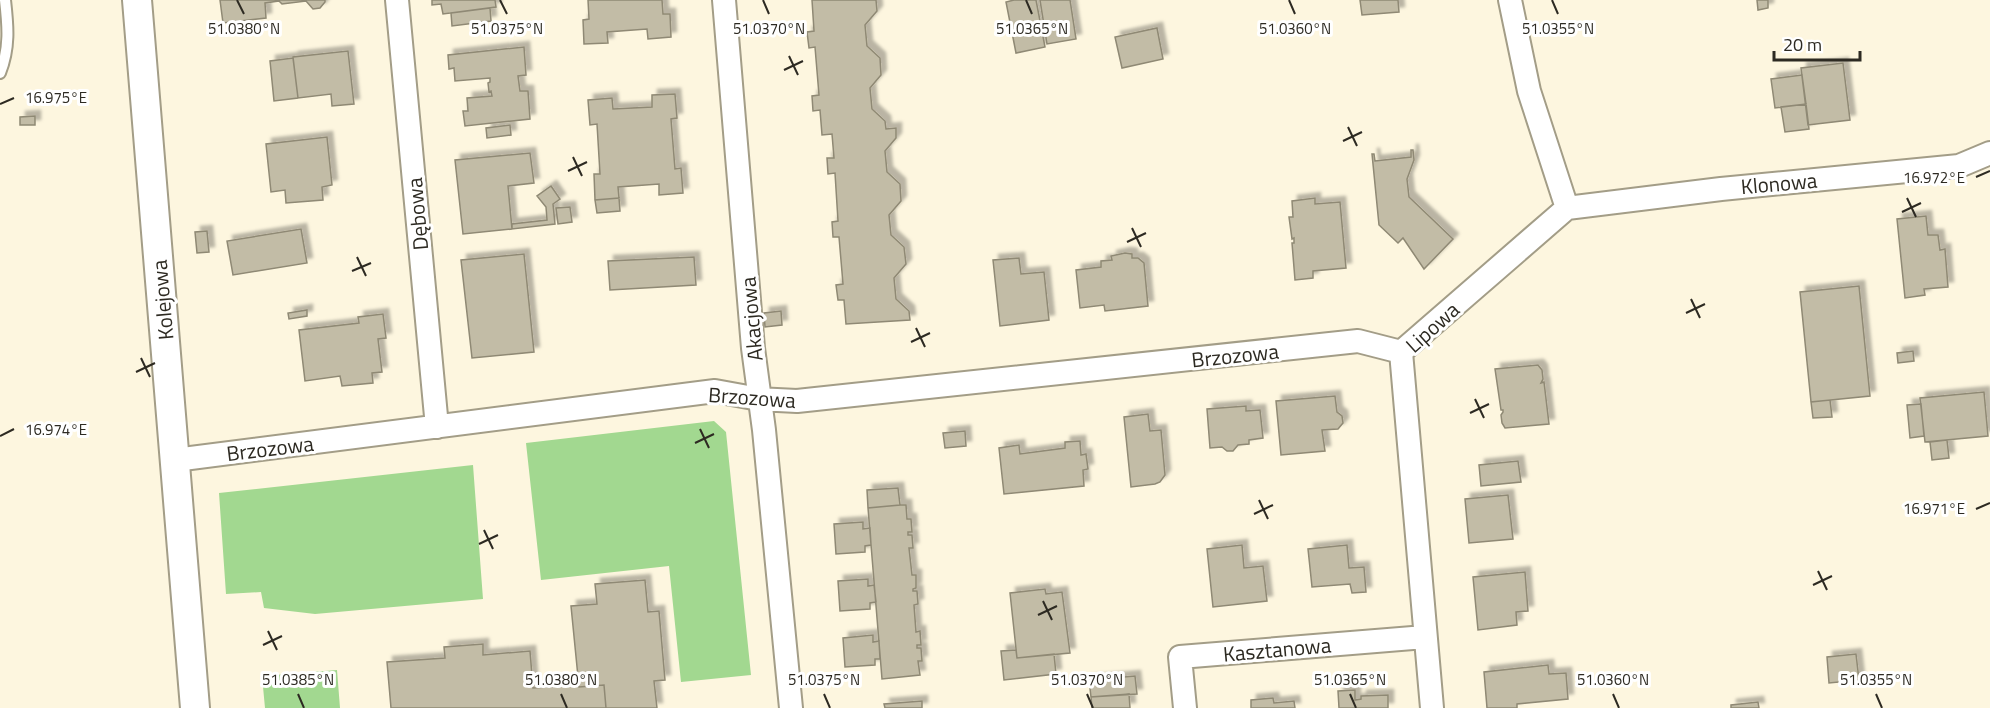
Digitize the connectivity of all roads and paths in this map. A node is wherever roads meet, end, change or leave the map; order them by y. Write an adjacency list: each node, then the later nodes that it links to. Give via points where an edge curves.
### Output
1 (5, 0): 6 (lane, via 9,34)
2 (137, 0): 12 (street, Kolejowa)
3 (398, 0): 11 (street, Dębowa)
4 (724, 0): 10 (street, Akacjowa)
5 (1510, 0): 8 (street, via 1529,91)
6 (0, 73)
7 (1990, 153): 8 (street, Klonowa, via 1959,166)
8 (1567, 208): 9 (street, Lipowa)
9 (1401, 352): 10 (street, Brzozowa, via 1358,341 797,401); 13 (street, Lipowa)
10 (759, 399): 11 (street, Brzozowa, via 715,391); 15 (street, Akacjowa)
11 (437, 428): 12 (street, Brzozowa)
12 (175, 460): 14 (street, Kolejowa)
13 (1425, 637): 16 (street, Kasztanowa, via 1180,657); 17 (street, Lipowa)
14 (195, 708)
15 (791, 708)
16 (1185, 708)
17 (1432, 708)

